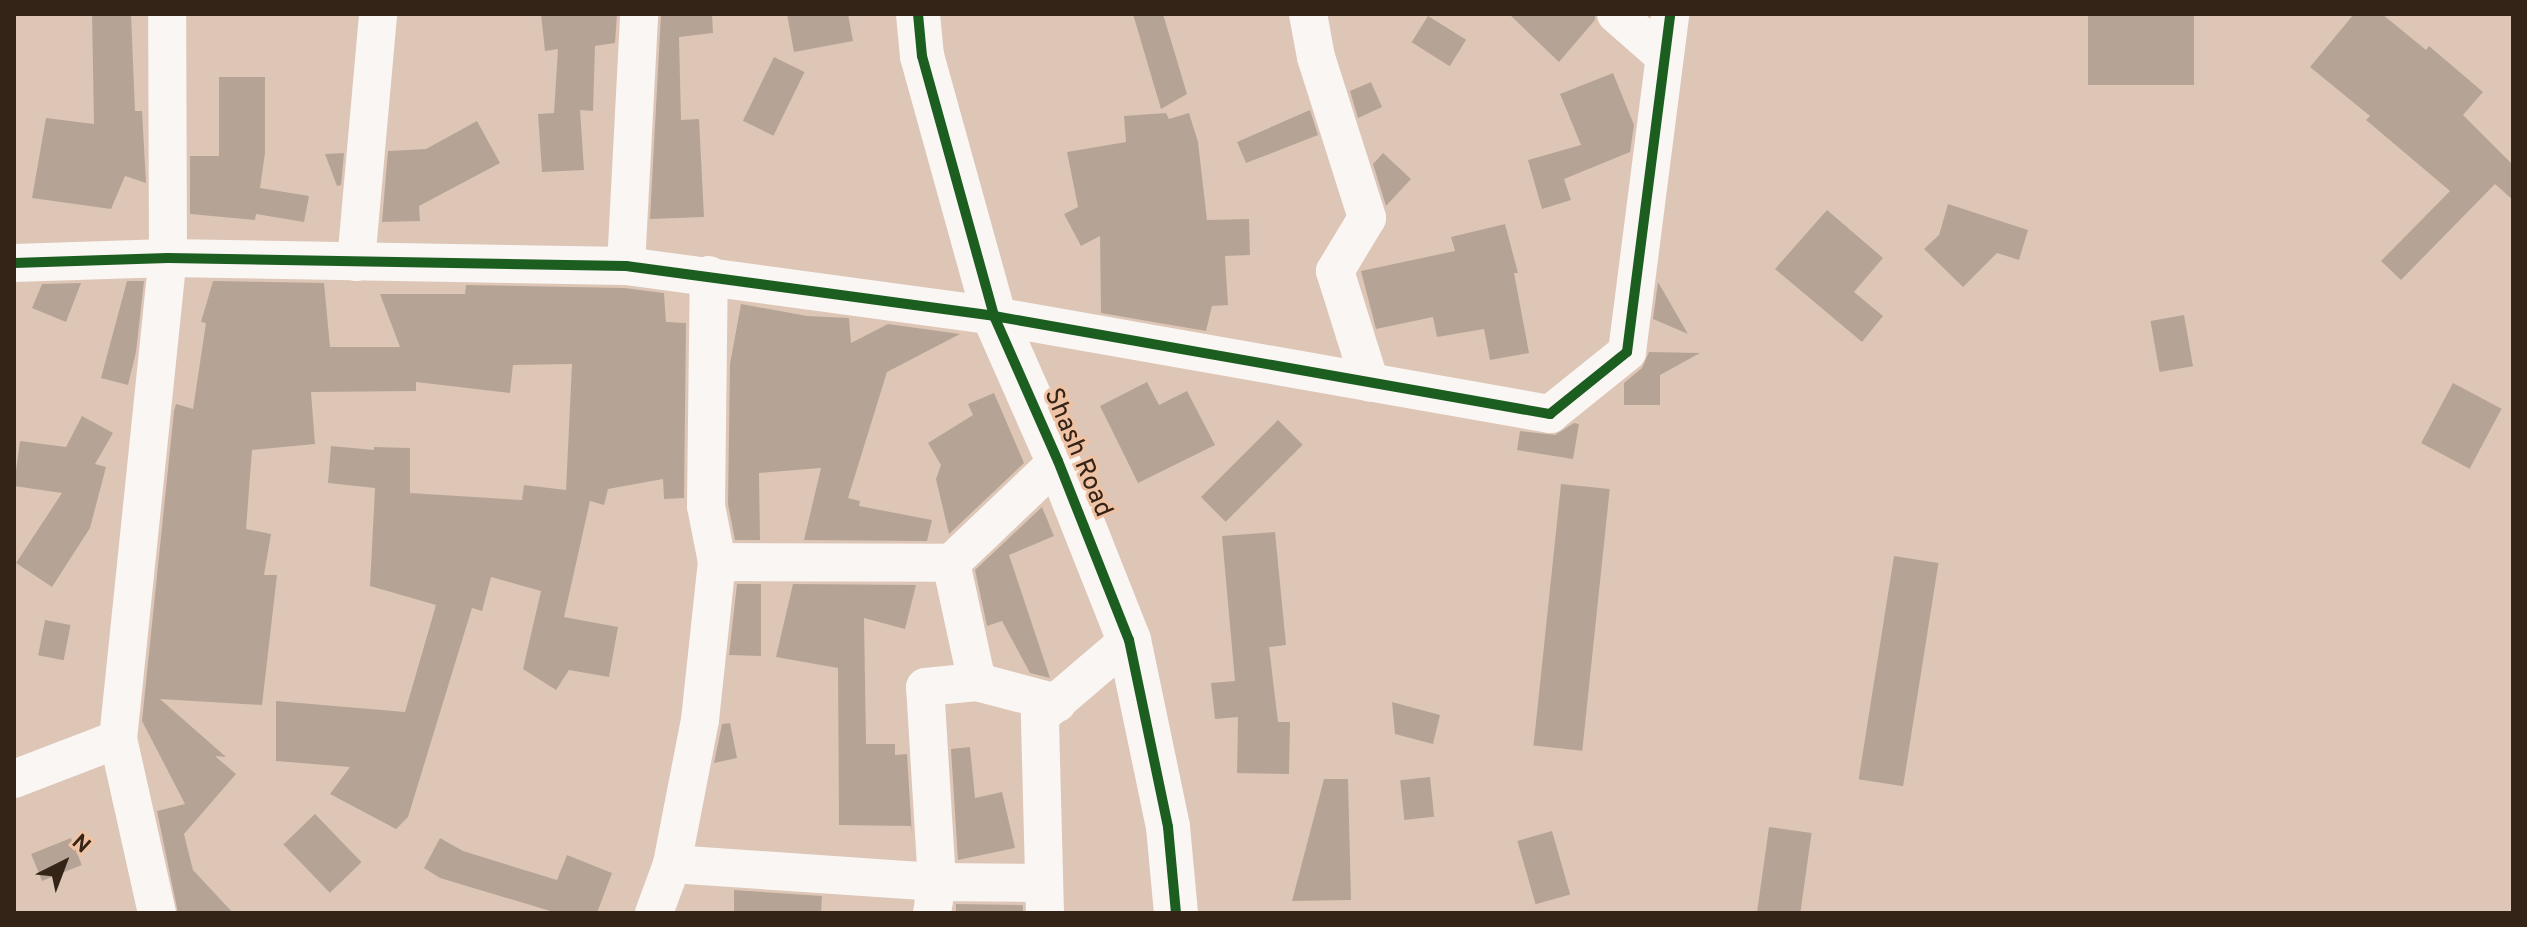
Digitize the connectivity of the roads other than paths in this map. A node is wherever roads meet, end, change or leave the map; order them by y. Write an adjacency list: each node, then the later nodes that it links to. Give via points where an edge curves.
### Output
1 (167, 14): 9 (street)
2 (378, 14): 10 (street)
3 (639, 14): 12 (street)
4 (918, 14): 14 (street, Shash Road, via 922,56)
5 (1308, 14): 15 (street, via 1316,57 1367,218 1335,271)
6 (1616, 14): 8 (street)
7 (1670, 14): 8 (street)
8 (1664, 56): 15 (street, via 1627,352 1550,414)
9 (168, 258): 10 (street); 11 (street); 22 (street)
10 (356, 262): 12 (street)
11 (14, 263)
12 (626, 266): 13 (street)
13 (709, 275): 14 (street); 17 (street, via 706,506)
14 (994, 316): 15 (street); 16 (street, Shash Road)
15 (1370, 383)
16 (1058, 461): 18 (street); 19 (street, Shash Road)
17 (717, 562): 18 (street); 24 (street, via 700,720)
18 (951, 563): 20 (street)
19 (1129, 640): 21 (street); 29 (street, Shash Road, via 1168,827)
20 (977, 682): 21 (street); 25 (street, via 925,687)
21 (1057, 703): 26 (street, via 1040,716)
22 (118, 739): 23 (street); 27 (street)
23 (14, 779)
24 (672, 864): 25 (street); 28 (street)
25 (935, 897): 26 (street)
26 (1044, 898)
27 (157, 913)
28 (654, 913)
29 (1176, 913)

